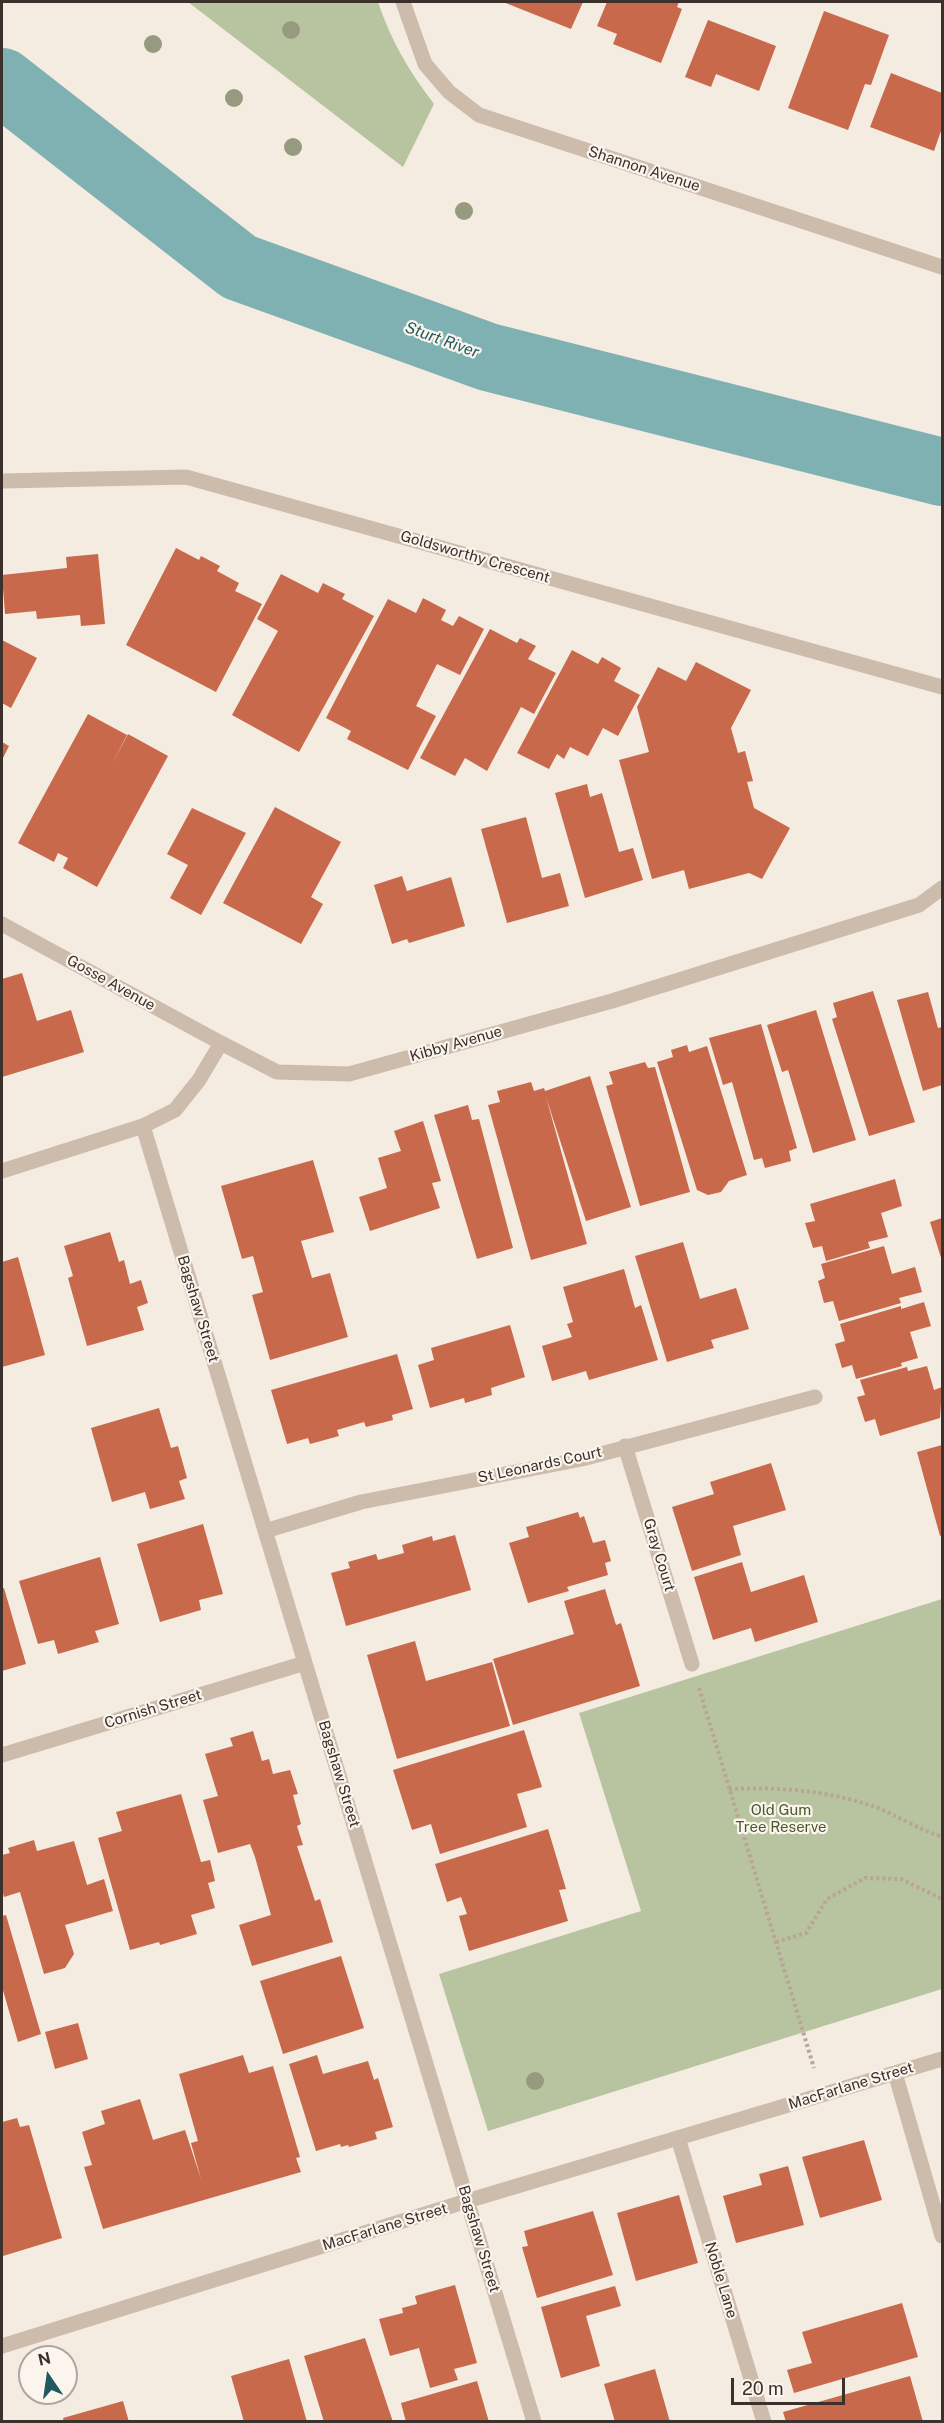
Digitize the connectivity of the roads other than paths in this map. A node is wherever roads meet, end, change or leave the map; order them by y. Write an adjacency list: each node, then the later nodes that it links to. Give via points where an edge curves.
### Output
1 (403, 2): 2 (street, Shannon Avenue, via 425,64 449,92 479,115)
2 (942, 267)
3 (2, 482): 4 (street, Goldsworthy Crescent, via 186,477)
4 (942, 687)
5 (942, 888): 7 (street, Kibby Avenue, via 908,909 612,1001 349,1074 277,1072)
6 (2, 924): 7 (street, Gosse Avenue)
7 (221, 1043): 8 (street, via 200,1080 175,1110)
8 (144, 1126): 9 (street); 12 (street, Bagshaw Street)
9 (2, 1171)
10 (815, 1397): 11 (street, St Leonards Court)
11 (625, 1446): 12 (street, St Leonards Court, via 582,1459 361,1502); 14 (street, Gray Court)
12 (265, 1531): 13 (street, Bagshaw Street)
13 (305, 1663): 15 (street, Cornish Street); 19 (street, Bagshaw Street)
14 (692, 1664)
15 (2, 1755)
16 (942, 2059): 17 (street, MacFarlane Street)
17 (895, 2073): 18 (street, MacFarlane Street); 20 (street)
18 (678, 2138): 19 (street, MacFarlane Street); 23 (street, Noble Lane)
19 (467, 2201): 21 (street, MacFarlane Street); 22 (street, Bagshaw Street)
20 (942, 2236)
21 (2, 2346)
22 (534, 2421)
23 (764, 2421)

